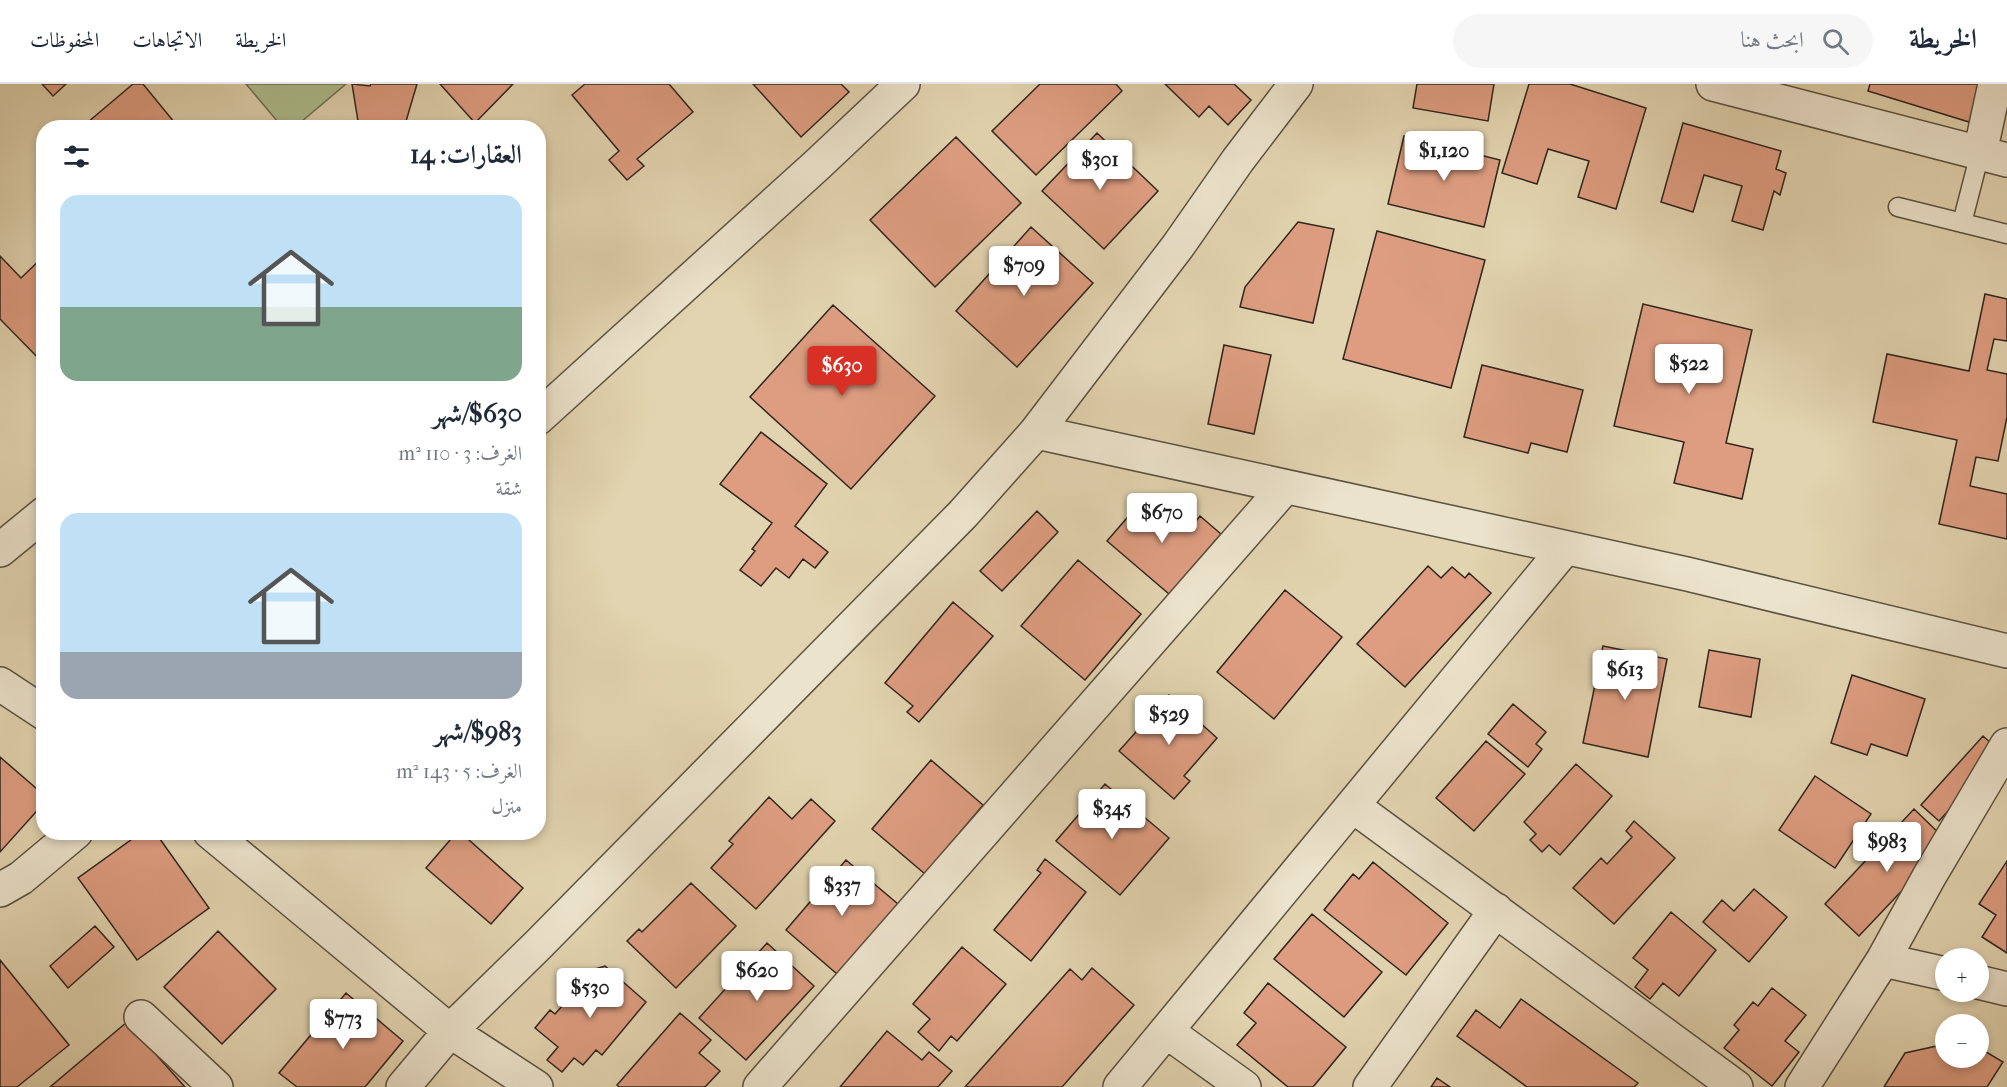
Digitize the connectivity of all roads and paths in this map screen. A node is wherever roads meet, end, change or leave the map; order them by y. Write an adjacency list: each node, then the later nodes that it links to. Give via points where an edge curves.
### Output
1 (903, 84): 9 (street)
2 (1296, 84): 10 (street)
3 (1713, 84): 5 (street)
4 (1995, 84): 5 (street)
5 (1993, 156): 7 (lane)
6 (1898, 207): 7 (lane)
7 (1962, 223): 8 (lane)
8 (2007, 234)
9 (546, 411)
10 (1036, 432): 11 (street); 29 (street, via 963,514)
11 (1285, 487): 13 (street); 34 (street)
12 (36, 521): 14 (street)
13 (1565, 548): 15 (street); 19 (street)
14 (0, 550)
15 (2007, 651)
16 (0, 684): 17 (street)
17 (36, 708)
18 (2007, 745): 24 (street)
19 (1353, 806): 23 (street); 30 (street)
20 (66, 840): 22 (street, via 21,878)
21 (220, 840): 29 (street)
22 (0, 890)
23 (1496, 910): 37 (street); 38 (street)
24 (1883, 960): 25 (street); 39 (street)
25 (1935, 972)
26 (1989, 984): 27 (street)
27 (2007, 988)
28 (141, 1017): 31 (street)
29 (450, 1031): 32 (street); 33 (street)
30 (1166, 1031): 35 (street); 36 (street)
31 (216, 1087)
32 (403, 1087)
33 (536, 1087)
34 (760, 1087)
35 (1120, 1087)
36 (1244, 1087)
37 (1370, 1087)
38 (1736, 1087)
39 (1802, 1087)

